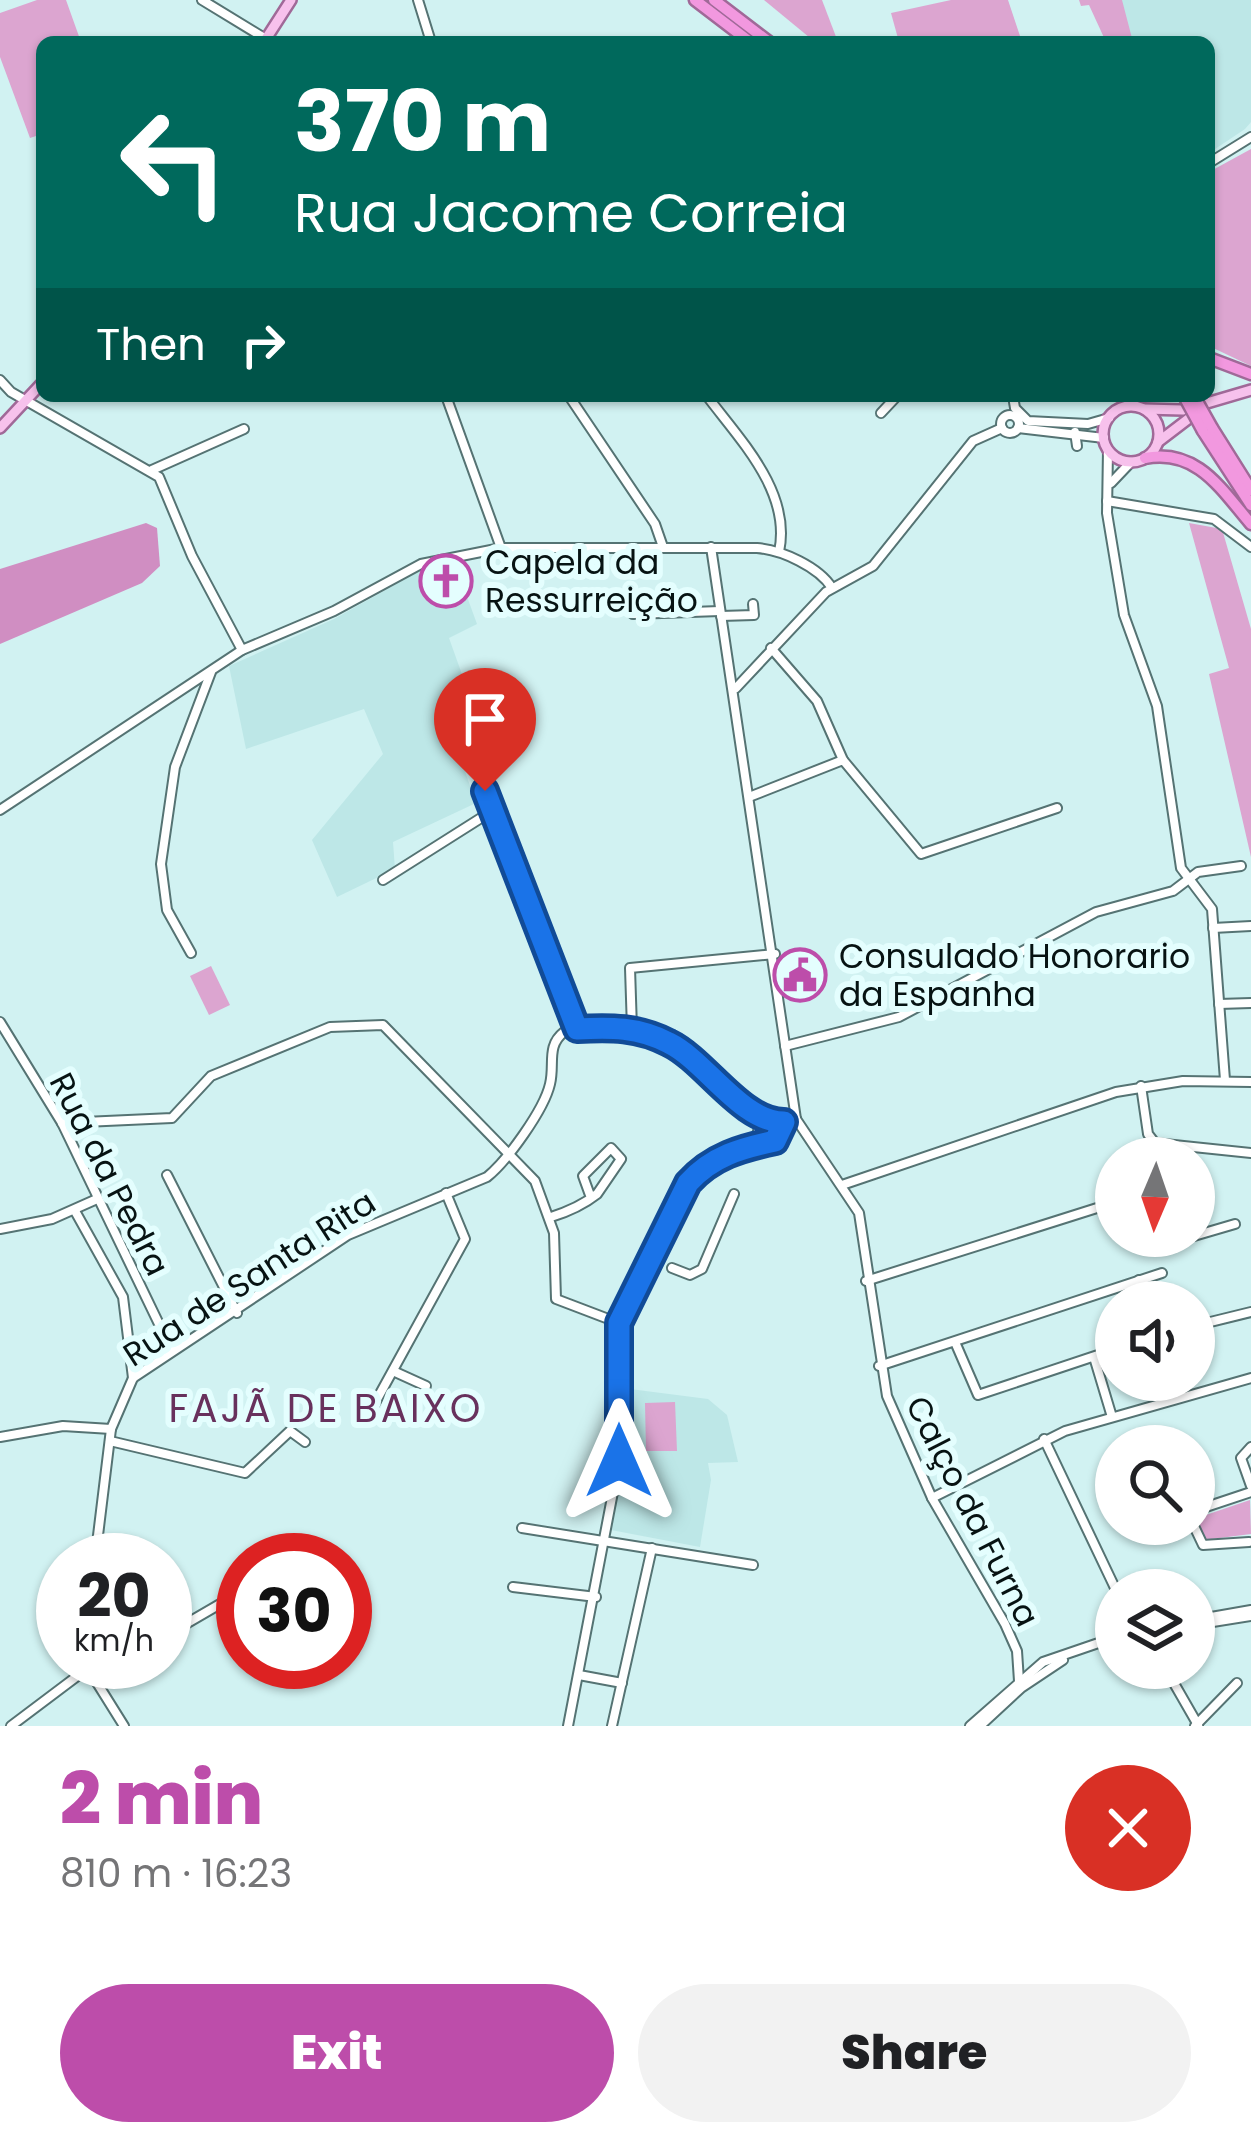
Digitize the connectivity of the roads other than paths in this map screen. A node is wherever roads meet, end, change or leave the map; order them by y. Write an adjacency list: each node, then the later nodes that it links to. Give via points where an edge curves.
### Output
1 (202, 0): 6 (street)
2 (291, 0): 7 (main road)
3 (418, 0): 8 (street)
4 (695, 0): 9 (highway)
5 (714, 0): 10 (highway)
6 (259, 36)
7 (268, 36)
8 (429, 36)
9 (742, 36)
10 (761, 36)
11 (1251, 137): 12 (street)
12 (1215, 160)
13 (1215, 360): 14 (highway)
14 (1251, 374)
15 (0, 380): 18 (street)
16 (36, 389): 18 (main road)
17 (1251, 393): 19 (main road); 42 (main road, via 1174,425)
18 (26, 400): 36 (main road); 47 (street)
19 (1215, 401)
20 (448, 402): 56 (street)
21 (573, 402): 53 (street)
22 (711, 402): 57 (street, via 765,476 782,528)
23 (891, 402): 32 (street)
24 (1010, 402): 33 (street)
25 (1014, 402): 35 (street)
26 (1113, 402): 34 (main road)
27 (1134, 402): 31 (main road)
28 (1188, 402): 39 (highway, bridge)
29 (1197, 402): 39 (highway, bridge)
30 (1211, 402): 31 (main road)
31 (1141, 408): 34 (main road); 42 (main road, via 1155,420)
32 (881, 413)
33 (1006, 415): 35 (street); 37 (street)
34 (1112, 415): 35 (street, via 1088,424); 41 (main road)
35 (1022, 424): 37 (street, via 1009,433); 40 (street)
36 (0, 428)
37 (1002, 428): 58 (street, via 973,441 873,566)
38 (244, 429): 47 (street)
39 (1208, 429): 49 (highway); 51 (highway)
40 (1075, 432): 41 (street); 43 (street)
41 (1104, 438): 44 (main road)
42 (1158, 442): 45 (main road)
43 (1076, 446)
44 (1108, 450): 46 (main road); 48 (street)
45 (1145, 458): 46 (main road); 52 (highway, via 1192,461)
46 (1131, 461): 48 (street)
47 (152, 470): 63 (street)
48 (1110, 484): 50 (street)
49 (1251, 490)
50 (1107, 501): 55 (street, via 1214,519); 73 (street, via 1124,615 1157,706 1179,861)
51 (1251, 505)
52 (1251, 524)
53 (664, 547): 54 (street); 56 (street)
54 (711, 547): 57 (street); 60 (street)
55 (1251, 547)
56 (501, 548): 63 (street, via 421,563)
57 (779, 552): 58 (street)
58 (832, 588): 62 (street)
59 (753, 604): 60 (street, via 754,615)
60 (720, 613): 61 (street); 65 (street)
61 (633, 614)
62 (771, 649): 65 (street); 66 (street, via 818,700)
63 (242, 650): 64 (street)
64 (211, 672): 70 (street); 77 (street, via 175,766 161,864 165,904)
65 (736, 690): 68 (street)
66 (843, 760): 68 (street); 69 (street, via 922,854)
67 (485, 791): 71 (street)
68 (749, 797): 78 (street)
69 (1057, 808)
70 (0, 810)
71 (492, 811): 74 (street); 82 (street)
72 (1241, 866): 73 (street)
73 (1190, 878): 76 (street, via 1212,909); 84 (street, via 1166,894 1096,912 910,1012)
74 (383, 880)
75 (1251, 926): 76 (street)
76 (1213, 928): 80 (street)
77 (190, 953)
78 (775, 954): 83 (street, via 629,968); 84 (street)
79 (1251, 1003): 80 (street)
80 (1219, 1004): 85 (street)
81 (0, 1022): 91 (street, Rua da Pedra)
82 (577, 1029): 83 (street); 94 (street, Rua de Santa Rita, via 555,1040 547,1092)
83 (632, 1029): 88 (street, via 673,1044)
84 (785, 1046): 89 (street)
85 (1225, 1079): 86 (street); 87 (street)
86 (1251, 1082)
87 (1142, 1086): 93 (street, via 1155,1143); 96 (street)
88 (762, 1117): 90 (street); 92 (street)
89 (796, 1119): 90 (street); 96 (street, Calço da Furna)
90 (784, 1122): 92 (street, via 775,1141)
91 (62, 1124): 94 (street, via 172,1118 211,1076 330,1027 380,1024); 100 (street, Rua da Pedra)
92 (755, 1142): 107 (street, via 700,1169)
93 (1251, 1153)
94 (510, 1154): 97 (street, Rua de Santa Rita, via 487,1178); 103 (street, via 535,1181)
95 (167, 1175): 113 (street)
96 (842, 1185): 112 (street, Calço da Furna, via 860,1218)
97 (446, 1193): 113 (street, Rua de Santa Rita, via 348,1234); 121 (street, via 465,1239)
98 (734, 1194): 109 (street, via 702,1269 690,1275)
99 (592, 1198): 99 (street, via 620,1159 611,1148 583,1176); 103 (street)
100 (97, 1199): 102 (street); 118 (street, Rua da Pedra)
101 (1095, 1209): 112 (street)
102 (75, 1211): 105 (street); 122 (street, via 123,1297)
103 (551, 1217): 116 (street, via 554,1297)
104 (1235, 1224): 106 (street)
105 (0, 1229)
106 (1215, 1230)
107 (647, 1258): 108 (street); 116 (street)
108 (658, 1262)
109 (672, 1268)
110 (1162, 1273): 111 (street)
111 (1139, 1280): 117 (street)
112 (866, 1281): 120 (street, Calço da Furna)
113 (237, 1312): 118 (street, Rua de Santa Rita)
114 (1251, 1312): 115 (street)
115 (1215, 1321)
116 (619, 1323): 140 (street, via 619,1453)
117 (955, 1342): 119 (street, via 975,1394); 120 (street)
118 (172, 1351): 122 (street, Rua de Santa Rita)
119 (1094, 1357): 128 (street)
120 (879, 1366): 136 (street, Calço da Furna)
121 (393, 1371): 124 (street); 127 (street)
122 (133, 1378): 129 (street, Rua de Santa Rita)
123 (1251, 1378): 125 (street)
124 (426, 1386)
125 (1215, 1388)
126 (1168, 1401): 128 (street)
127 (370, 1412)
128 (1112, 1417): 131 (street)
129 (112, 1429): 130 (street, via 63,1426); 132 (street, Rua de Santa Rita)
130 (0, 1437)
131 (1044, 1439): 136 (street); 145 (street)
132 (110, 1441): 133 (street, via 245,1473 290,1431); 139 (street, Rua de Santa Rita)
133 (304, 1442)
134 (1251, 1447): 135 (street, via 1241,1454)
135 (1251, 1489): 137 (street)
136 (932, 1498): 152 (street, Calço da Furna)
137 (1215, 1503)
138 (522, 1528): 140 (street)
139 (98, 1533)
140 (606, 1540): 143 (street); 147 (street)
141 (1249, 1542): 142 (street)
142 (1215, 1544)
143 (652, 1549): 144 (street); 155 (street)
144 (753, 1564)
145 (1106, 1569)
146 (513, 1588): 147 (street)
147 (596, 1597): 154 (street)
148 (1251, 1613): 149 (street)
149 (1215, 1619)
150 (1095, 1646): 153 (street)
151 (1095, 1647): 157 (street)
152 (1017, 1651): 153 (street, Calço da Furna); 157 (street, Calço da Furna)
153 (1043, 1662): 157 (street)
154 (579, 1675): 155 (street); 164 (street)
155 (622, 1683): 165 (street)
156 (1237, 1683): 161 (street)
157 (1020, 1684): 166 (street); 167 (street)
158 (62, 1689): 162 (street)
159 (105, 1689): 163 (street)
160 (1177, 1689): 161 (street)
161 (1197, 1725)
162 (11, 1726)
163 (124, 1726)
164 (568, 1726)
165 (612, 1726)
166 (970, 1726)
167 (980, 1726)

